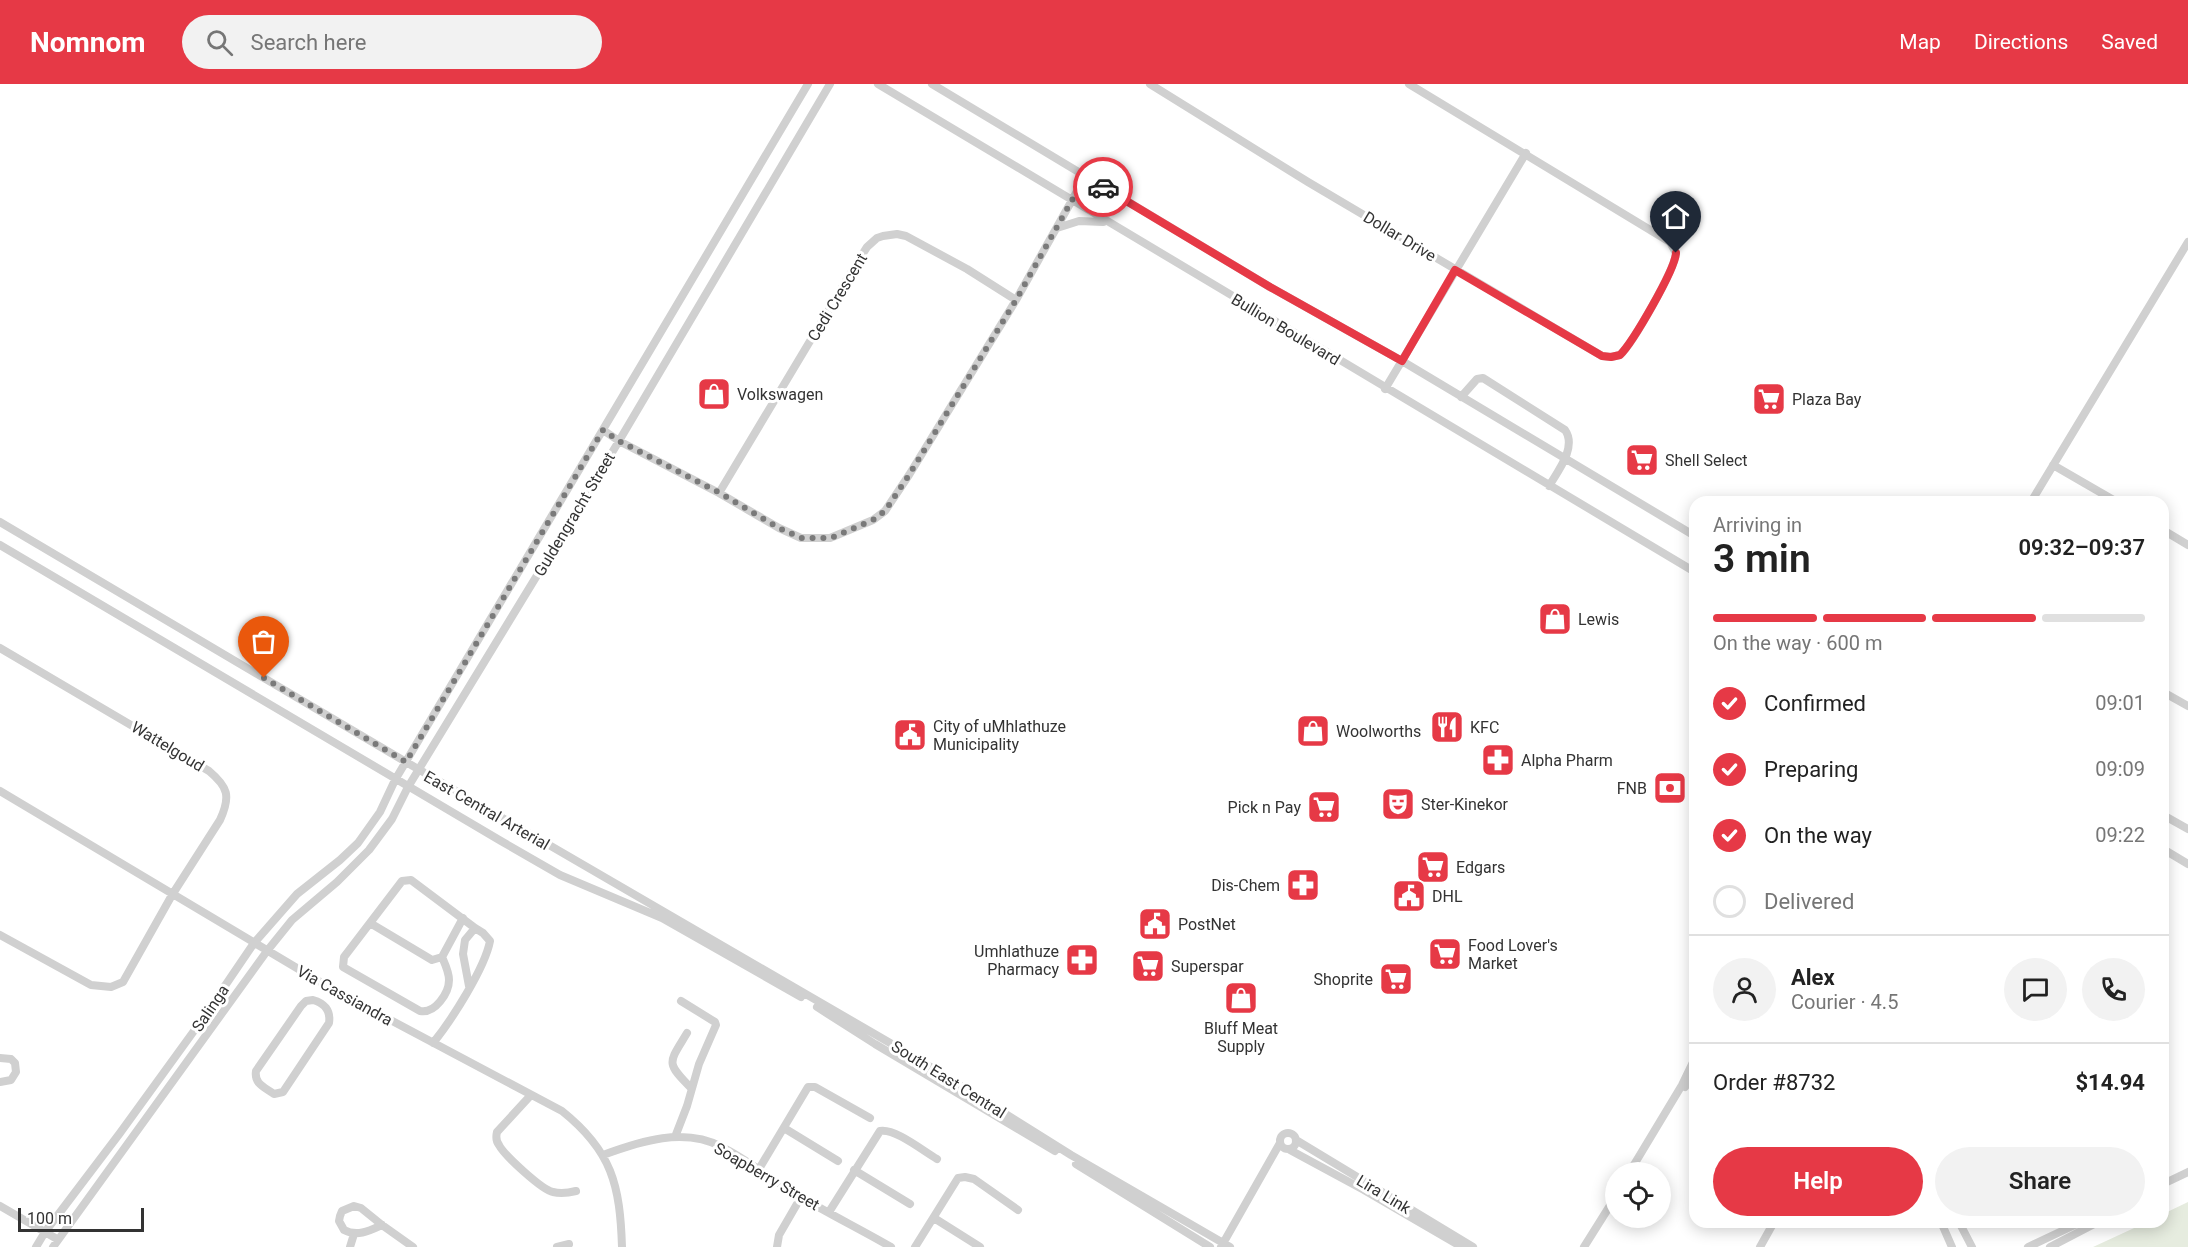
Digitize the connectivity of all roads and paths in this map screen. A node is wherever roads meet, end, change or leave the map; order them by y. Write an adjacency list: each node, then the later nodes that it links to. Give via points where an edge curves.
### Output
1 (802, 84): 8 (street)
2 (808, 84): 8 (street, Guldengracht Street)
3 (830, 84): 21 (street, Guldengracht Street)
4 (878, 84): 11 (street, Bullion Boulevard)
5 (932, 84): 10 (street, Bullion Boulevard)
6 (1150, 84): 15 (street, Dollar Drive)
7 (1409, 84): 9 (street, Dollar Drive)
8 (795, 106): 20 (street, Guldengracht Street)
9 (1526, 153): 15 (street); 15 (street, Dollar Drive, via 1674,247 1676,260 1672,269 1632,339 1620,355 1602,356)
10 (1085, 177): 11 (street); 17 (street, Bullion Boulevard)
11 (1072, 201): 12 (street, Bullion Boulevard); 13 (street)
12 (1110, 223): 13 (street, via 1079,221); 18 (street, Bullion Boulevard)
13 (1057, 228): 16 (street)
14 (2188, 242): 23 (street)
15 (1455, 270): 17 (street)
16 (1016, 300): 25 (street, via 894,498 873,520 831,538 801,538); 25 (street, Cedi Crescent, via 906,236 877,238 855,266)
17 (1402, 361): 18 (street); 19 (street, Bullion Boulevard)
18 (1385, 389): 24 (street, Bullion Boulevard)
19 (1461, 397): 22 (street, Bullion Boulevard); 22 (street, via 1480,378 1497,385 1565,430 1569,440)
20 (603, 430): 21 (street); 37 (street, Guldengracht Street)
21 (619, 441): 25 (street); 38 (street, Guldengracht Street)
22 (1565, 460): 24 (street); 29 (street, Bullion Boulevard)
23 (2053, 465): 26 (street); 27 (street)
24 (1549, 486): 33 (street, Bullion Boulevard)
25 (720, 493)
26 (2035, 496)
27 (2107, 496)
28 (0, 522): 37 (street, East Central Arterial)
29 (1689, 532)
30 (2169, 534): 32 (street)
31 (0, 545): 39 (street, East Central Arterial)
32 (2188, 545)
33 (1689, 568)
34 (0, 648): 46 (street, Wattelgoud, via 209,771 225,788 227,797 220,820)
35 (2169, 695): 36 (street)
36 (2188, 706)
37 (406, 762): 38 (street, East Central Arterial); 39 (street, Guldengracht Street)
38 (419, 770): 40 (street, Guldengracht Street); 47 (street, East Central Arterial)
39 (395, 780): 40 (street, East Central Arterial); 52 (street, Salinga, via 380,812 358,843 297,894)
40 (408, 787): 47 (street, East Central Arterial, via 560,875); 53 (street, Salinga, via 392,819 369,850 292,920)
41 (0, 791): 46 (street, Via Cassiandra)
42 (2169, 818): 43 (street)
43 (2188, 829)
44 (2169, 853): 45 (street)
45 (2188, 864)
46 (172, 895): 51 (street, via 128,975 111,987 91,985); 52 (street, Via Cassiandra)
47 (664, 915): 105 (street, South East Central, via 916,1058); 114 (street, South East Central)
48 (463, 918): 49 (street, via 406,879); 50 (street); 54 (street)
49 (370, 923): 54 (street, via 432,960); 54 (street, via 344,957 343,967 420,1011 434,1009 448,988 449,976)
50 (475, 928): 55 (street, via 465,940 463,954); 55 (street, via 490,941 487,956)
51 (0, 935)
52 (254, 943): 53 (street, Via Cassiandra); 100 (street, Salinga, via 200,1024)
53 (267, 951): 56 (street, Via Cassiandra); 102 (street, Salinga)
54 (442, 957)
55 (469, 986): 60 (street, via 447,1027)
56 (332, 989): 58 (street); 60 (street, Via Cassiandra)
57 (681, 1001): 65 (street, via 716,1025)
58 (321, 1003): 58 (street, via 328,1011 329,1023 283,1092 274,1094 258,1083 256,1071 301,1006 313,1000)
59 (687, 1033): 65 (street, via 672,1065 673,1071)
60 (433, 1043): 66 (street, Via Cassiandra)
61 (0, 1058): 64 (street, via 11,1059 16,1072 11,1080)
62 (1689, 1075): 76 (street)
63 (1689, 1077): 77 (street)
64 (0, 1082)
65 (691, 1088): 69 (street)
66 (531, 1095): 73 (street, Via Cassiandra, via 579,1124); 85 (street, via 497,1132 499,1146 547,1190)
67 (870, 1118): 68 (street, via 812,1086)
68 (784, 1128): 75 (street); 79 (street)
69 (675, 1137): 73 (street, Soapberry Street, via 654,1139); 79 (street, Soapberry Street, via 720,1146)
70 (1296, 1140): 71 (street, via 1293,1134 1285,1134); 72 (street); 116 (street, Lira Link)
71 (1280, 1143): 72 (street); 78 (street)
72 (1288, 1150): 78 (street); 115 (street, Lira Link)
73 (603, 1155): 110 (street, Via Cassiandra, via 618,1195)
74 (937, 1159): 80 (street, via 897,1134 882,1130)
75 (838, 1161)
76 (1636, 1162)
77 (1641, 1162)
78 (1268, 1166): 105 (street)
79 (759, 1169): 86 (street, Soapberry Street)
80 (854, 1170): 87 (street); 90 (street)
81 (2188, 1172): 83 (street)
82 (2188, 1178): 84 (street)
83 (2169, 1181)
84 (2169, 1187)
85 (576, 1191)
86 (801, 1197): 90 (street, Soapberry Street); 111 (street, via 779,1234)
87 (910, 1204)
88 (0, 1206): 100 (street)
89 (1018, 1210): 92 (street, via 974,1179 960,1178)
90 (829, 1212): 104 (street, Soapberry Street)
91 (1605, 1214): 117 (street)
92 (934, 1218): 112 (street); 113 (street)
93 (1605, 1223): 118 (street)
94 (382, 1225): 101 (street); 101 (street, via 361,1208 347,1208 339,1221 344,1230); 108 (street)
95 (1771, 1228): 119 (street)
96 (1944, 1228): 120 (street)
97 (1962, 1228): 121 (street)
98 (2068, 1228): 122 (street)
99 (2086, 1228): 123 (street)
100 (45, 1232): 102 (street); 106 (street, Salinga)
101 (354, 1234): 107 (street)
102 (55, 1243)
103 (569, 1244): 109 (street)
104 (888, 1246)
105 (1225, 1246)
106 (36, 1247)
107 (350, 1247)
108 (413, 1247)
109 (557, 1247)
110 (622, 1247)
111 (777, 1247)
112 (915, 1247)
113 (980, 1247)
114 (1210, 1247)
115 (1462, 1247)
116 (1473, 1247)
117 (1584, 1247)
118 (1590, 1247)
119 (1760, 1247)
120 (1952, 1247)
121 (1972, 1247)
122 (2028, 1247)
123 (2050, 1247)

